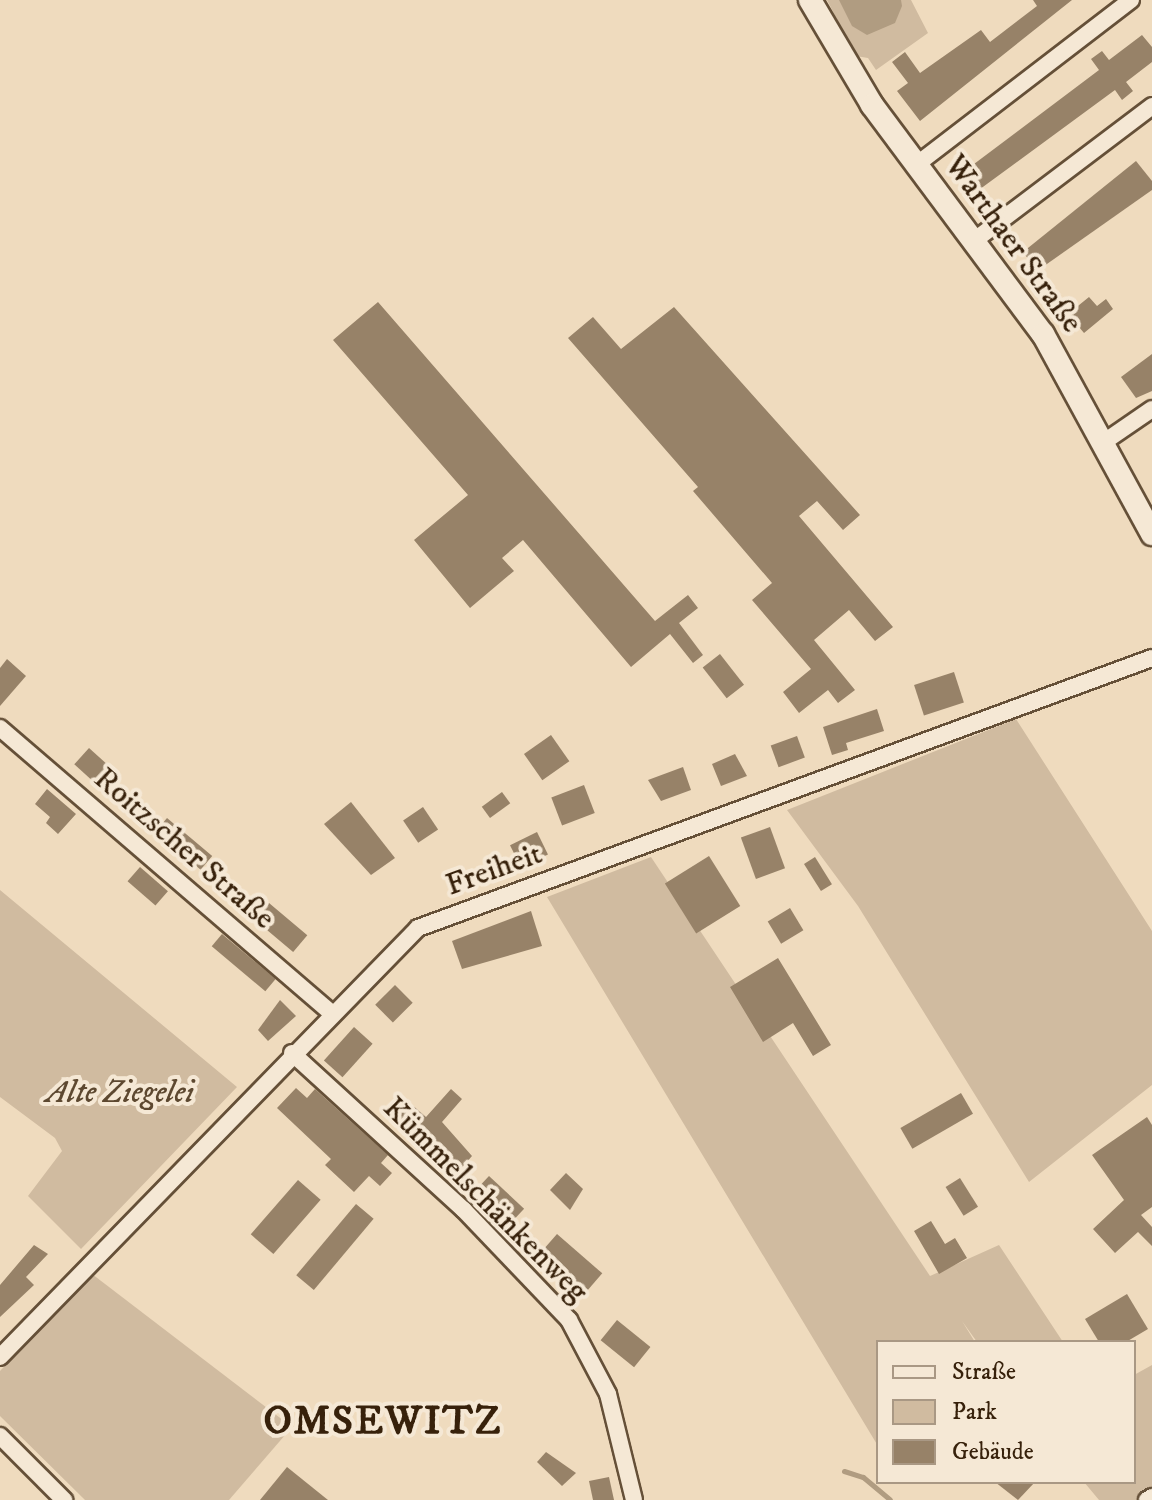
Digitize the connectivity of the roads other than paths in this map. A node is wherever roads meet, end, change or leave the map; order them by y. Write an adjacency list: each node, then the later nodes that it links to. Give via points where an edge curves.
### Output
1 (810, 0): 4 (street, Warthaer Straße, via 864,94)
2 (1131, 0): 4 (street)
3 (1152, 106): 5 (street)
4 (916, 165): 5 (street, Warthaer Straße)
5 (975, 240): 7 (street, Warthaer Straße, via 1043,334)
6 (1152, 409): 7 (street)
7 (1104, 442): 8 (street, Warthaer Straße)
8 (1152, 534)
9 (1152, 658): 11 (street, Freiheit, via 430,923 407,935)
10 (0, 728): 11 (street, Roitzscher Straße)
11 (331, 1013): 12 (street, Freiheit)
12 (292, 1053): 13 (street, Freiheit); 16 (street, Kümmelschänkenweg, via 475,1220 569,1320 608,1394)
13 (0, 1357)
14 (0, 1436): 15 (street)
15 (64, 1500)
16 (634, 1500)

